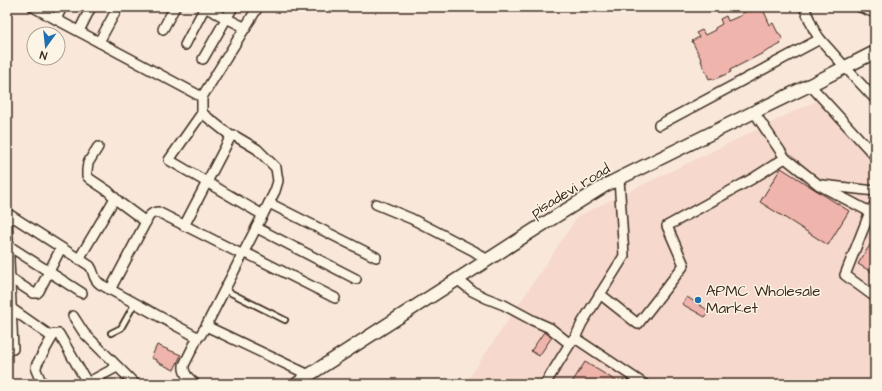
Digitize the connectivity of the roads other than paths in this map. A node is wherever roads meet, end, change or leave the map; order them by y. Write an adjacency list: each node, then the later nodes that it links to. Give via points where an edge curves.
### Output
1 (33, 7): 13 (street)
2 (62, 7): 13 (street)
3 (91, 7): 16 (street)
4 (118, 7): 18 (street)
5 (174, 7): 15 (street)
6 (205, 7): 12 (street); 19 (street)
7 (232, 7): 12 (street)
8 (258, 7): 14 (street)
9 (804, 7): 17 (street)
10 (860, 7): 11 (street)
11 (875, 13)
12 (226, 18): 14 (street); 21 (street)
13 (56, 19): 16 (street)
14 (246, 28): 24 (street)
15 (163, 29)
16 (79, 31): 18 (street)
17 (820, 38): 22 (street); 28 (street)
18 (99, 42): 24 (street)
19 (185, 45)
20 (875, 52): 22 (street, pisadevi road)
21 (203, 59)
22 (845, 67): 23 (street, pisadevi road); 25 (street)
23 (810, 85): 26 (street, pisadevi road); 31 (street)
24 (202, 97): 27 (street)
25 (875, 99)
26 (754, 112): 32 (street); 33 (street, pisadevi road)
27 (202, 113): 29 (street); 34 (street, via 169,160)
28 (659, 125)
29 (231, 136): 34 (street); 38 (street, via 257,149 276,168 278,181)
30 (98, 147): 37 (street, via 88,164 87,176)
31 (875, 156)
32 (785, 158): 35 (street); 60 (street, via 668,226 684,265 638,324)
33 (619, 179): 52 (street, pisadevi road); 60 (street, via 624,256)
34 (206, 182): 43 (street); 45 (street)
35 (819, 185): 36 (street); 41 (street)
36 (875, 191)
37 (115, 198): 44 (street); 51 (street)
38 (269, 203): 43 (street); 50 (street)
39 (376, 204): 52 (street, via 412,219)
40 (875, 204): 41 (street)
41 (872, 213): 61 (street, via 845,275)
42 (7, 214): 47 (street); 48 (street)
43 (263, 215): 46 (street)
44 (146, 222): 45 (street, via 149,216 158,212); 57 (street)
45 (184, 226): 49 (street)
46 (257, 228): 49 (street); 55 (street)
47 (9, 246): 53 (street); 54 (street)
48 (61, 248): 51 (street); 53 (street)
49 (243, 253): 58 (street); 62 (street)
50 (376, 257)
51 (79, 259): 57 (street, via 91,267 97,282)
52 (487, 260): 56 (street, pisadevi road)
53 (49, 272): 54 (street, via 39,291 35,293); 59 (street)
54 (10, 278): 64 (street)
55 (356, 279)
56 (457, 279): 71 (street, via 472,291); 74 (street, pisadevi road)
57 (110, 290): 63 (street)
58 (225, 290): 66 (lane); 67 (street)
59 (82, 293)
60 (600, 294): 71 (street)
61 (875, 297)
62 (335, 298)
63 (135, 303): 68 (lane, via 121,328); 70 (street)
64 (12, 309): 69 (street); 72 (street)
65 (73, 316): 73 (street, via 84,332)
66 (285, 320)
67 (206, 326): 70 (street); 74 (street)
68 (111, 333)
69 (52, 337): 75 (street, via 59,334); 76 (street, via 36,367)
70 (198, 337): 78 (street, via 184,364 184,372)
71 (573, 341): 79 (street); 80 (street)
72 (13, 349)
73 (117, 367): 75 (street); 77 (street)
74 (304, 381)
75 (88, 383)
76 (42, 384)
77 (135, 384)
78 (195, 384)
79 (545, 384)
80 (644, 384)

